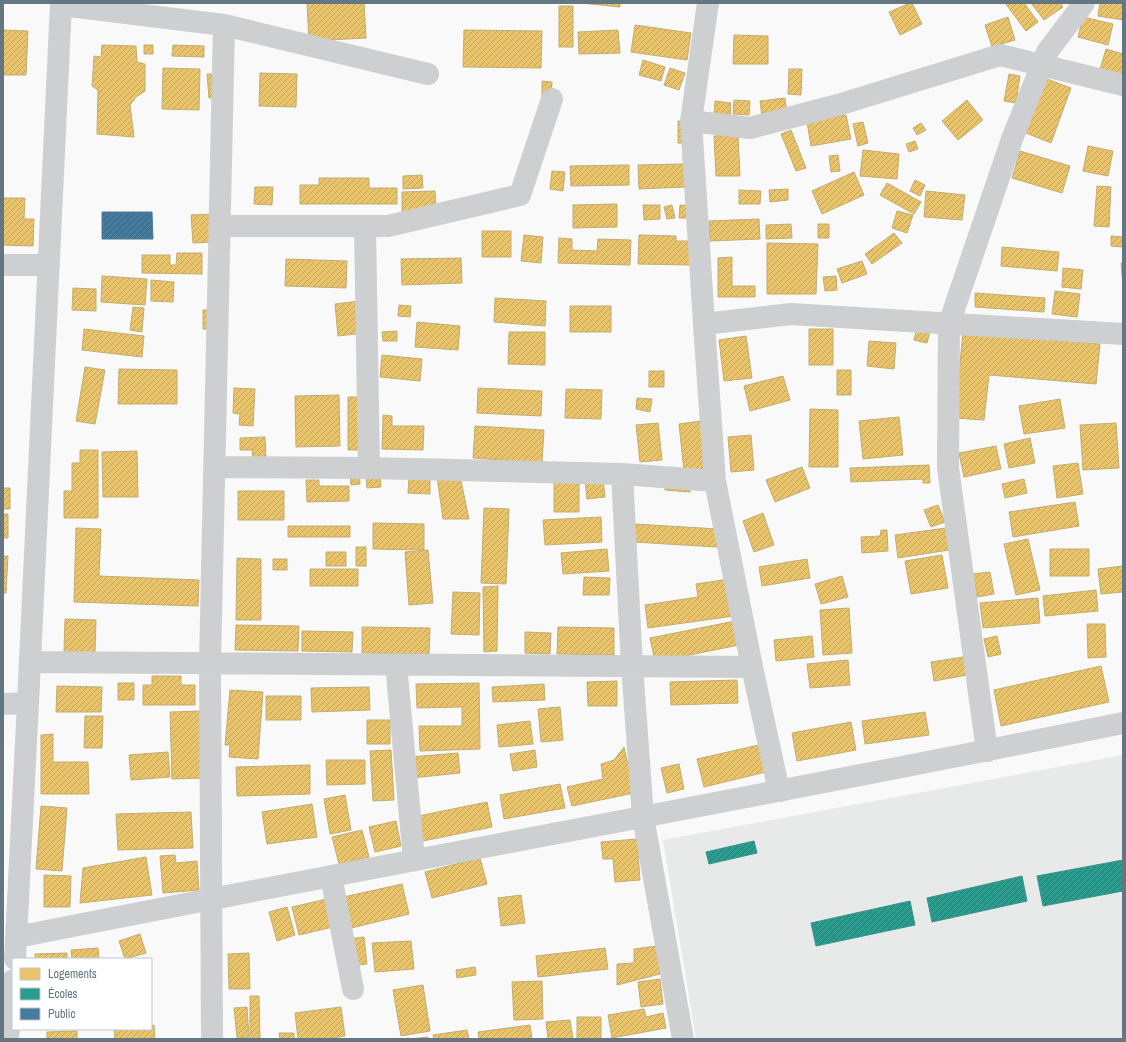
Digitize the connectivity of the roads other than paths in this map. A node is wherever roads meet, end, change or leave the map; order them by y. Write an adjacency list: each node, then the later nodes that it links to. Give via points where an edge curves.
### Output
1 (708, 3): 9 (street)
2 (1084, 3): 5 (street, via 1046,52)
3 (61, 4): 4 (street); 13 (street)
4 (224, 25): 6 (street); 10 (street)
5 (1042, 64): 7 (street); 9 (street, via 1000,55 838,105 750,128); 15 (street, via 1012,139)
6 (428, 74)
7 (1123, 85)
8 (552, 99): 11 (street, via 520,195 388,226)
9 (691, 121): 14 (street)
10 (220, 226): 11 (street); 17 (street)
11 (364, 226): 18 (street)
12 (3, 265): 13 (street)
13 (49, 265): 21 (street)
14 (704, 324): 15 (street, via 791,314); 20 (street)
15 (949, 324): 16 (street); 29 (street, via 948,468)
16 (1123, 334)
17 (214, 467): 18 (street); 22 (street)
18 (369, 468): 19 (street)
19 (622, 474): 20 (street); 24 (street)
20 (716, 481): 25 (street)
21 (30, 662): 22 (street); 26 (street)
22 (210, 663): 23 (street); 34 (street)
23 (396, 664): 24 (street); 32 (street)
24 (632, 666): 25 (street); 31 (street)
25 (752, 667): 30 (street)
26 (28, 703): 27 (street); 35 (street)
27 (3, 704)
28 (1123, 723): 29 (street)
29 (987, 751): 30 (street)
30 (779, 791): 31 (street)
31 (643, 817): 32 (street); 41 (street)
32 (414, 860): 33 (street)
33 (331, 876): 34 (street); 37 (street)
34 (211, 899): 35 (street); 40 (street)
35 (17, 937): 36 (street)
36 (15, 958)
37 (353, 989)
38 (12, 992): 39 (street)
39 (8, 1039)
40 (212, 1039)
41 (683, 1039)

